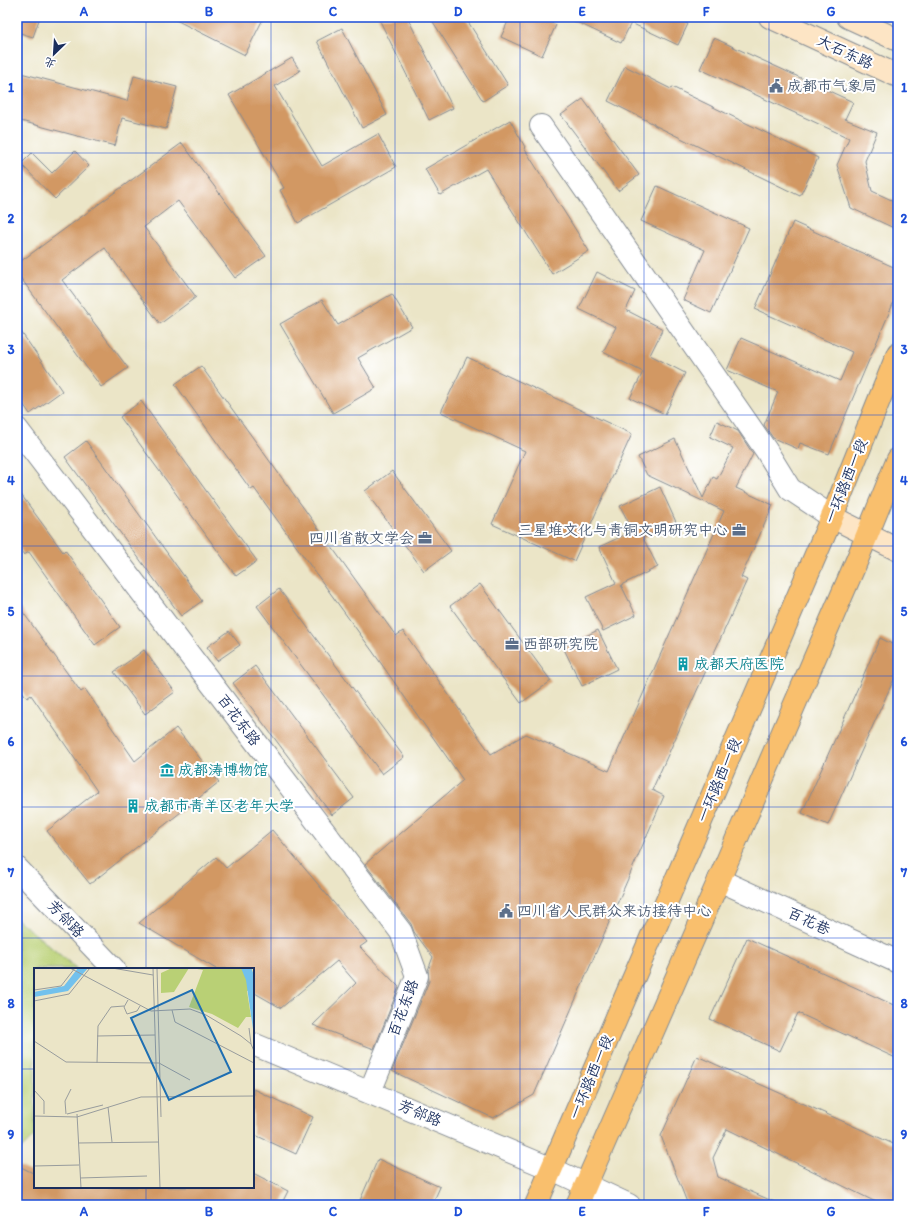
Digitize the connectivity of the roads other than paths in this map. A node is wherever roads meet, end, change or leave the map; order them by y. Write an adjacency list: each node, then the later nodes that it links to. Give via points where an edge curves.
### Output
1 (770, 17): 4 (main road, 大石东路)
2 (848, 17): 3 (main road)
3 (898, 40)
4 (898, 76)
5 (541, 126): 9 (street, via 766,450 790,489)
6 (898, 352): 9 (main road, 一环路西一段)
7 (17, 429): 17 (street, 百花东路, via 401,932 417,976)
8 (898, 459): 10 (main road)
9 (832, 517): 10 (main road); 18 (main road, 一环路西一段)
10 (868, 536): 11 (main road); 13 (main road)
11 (898, 550)
12 (17, 868): 15 (street, 芳邻路)
13 (719, 880): 14 (street, 百花巷); 19 (main road)
14 (898, 962)
15 (113, 968)
16 (254, 1044): 17 (street, 芳邻路)
17 (370, 1092): 18 (street, 芳邻路)
18 (552, 1169): 19 (street, 芳邻路); 20 (main road, 一环路西一段)
19 (586, 1184): 21 (main road); 22 (street, 芳邻路)
20 (536, 1205)
21 (577, 1205)
22 (629, 1205)

